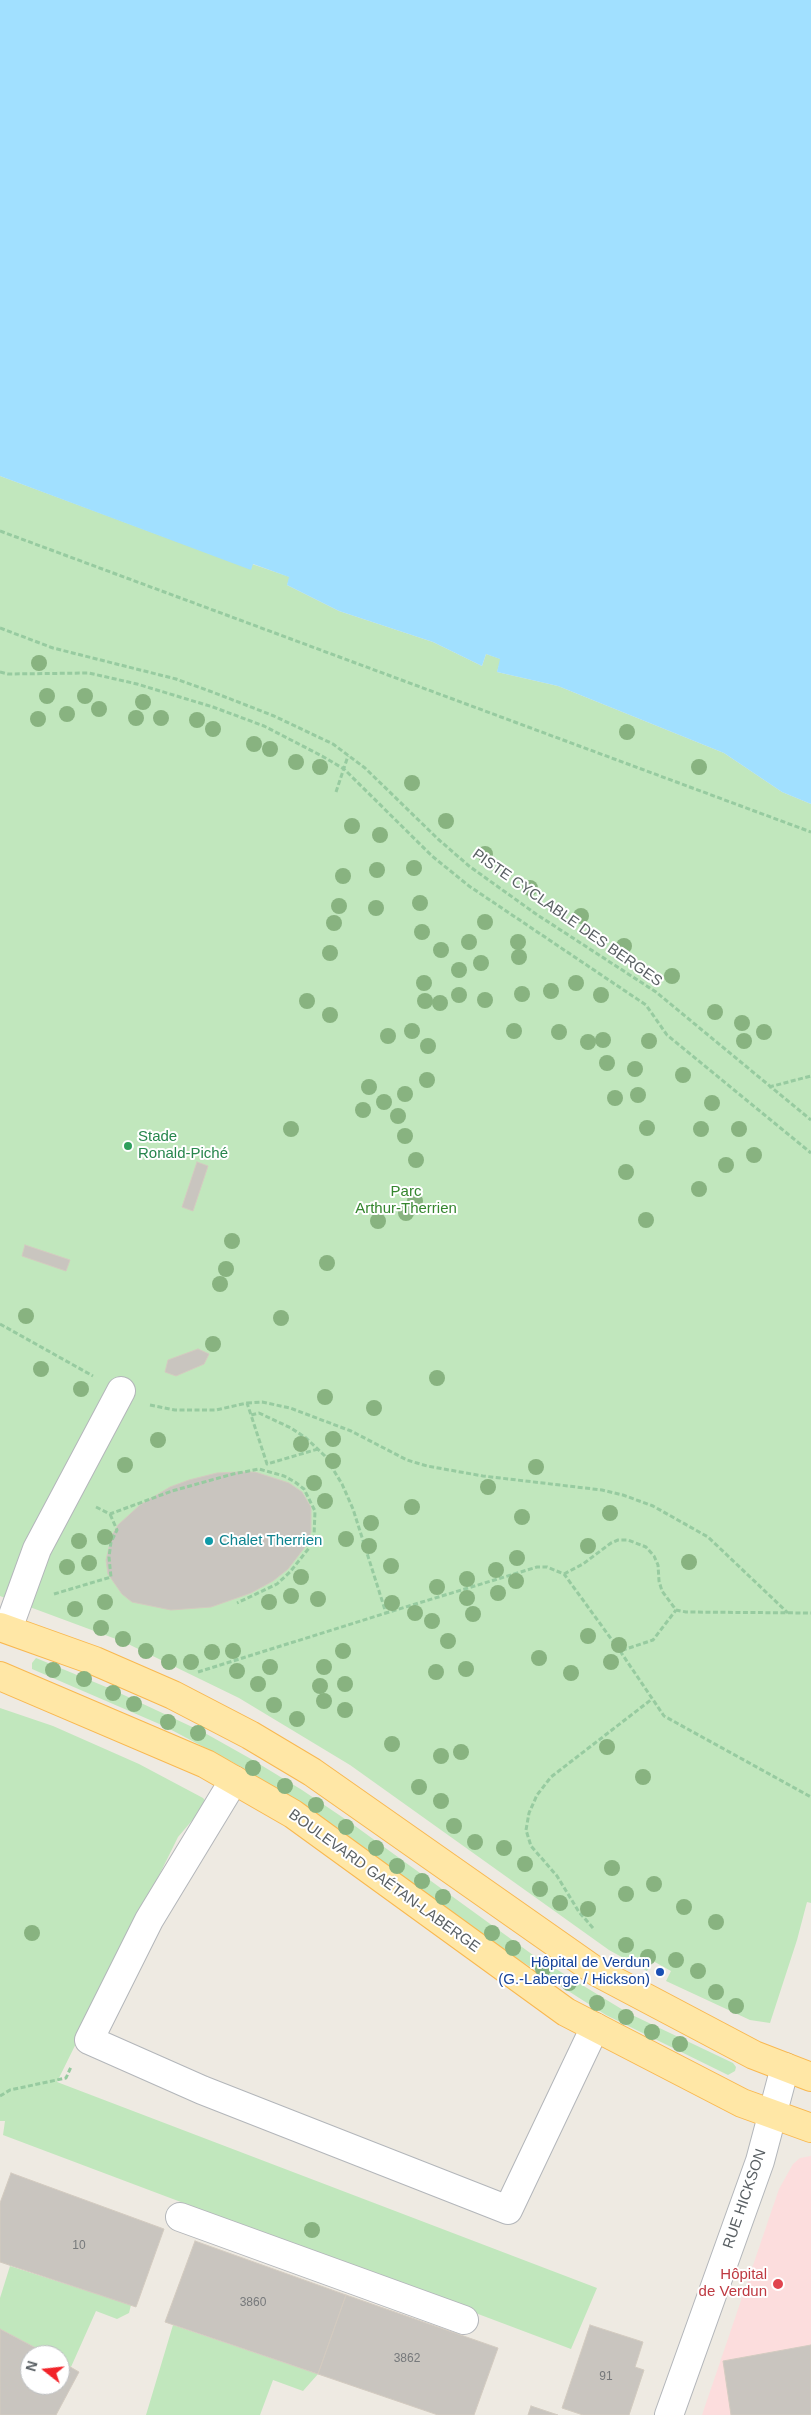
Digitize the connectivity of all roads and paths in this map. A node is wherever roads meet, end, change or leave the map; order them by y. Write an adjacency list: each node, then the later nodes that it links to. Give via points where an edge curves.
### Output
1 (0, 531): 7 (path)
2 (0, 628): 4 (path, PISTE CYCLABLE DES BERGES, via 54,648 216,693 334,744)
3 (0, 672): 5 (path, via 89,673 168,693 264,726)
4 (348, 756): 5 (path); 9 (path, PISTE CYCLABLE DES BERGES, via 365,768 469,866 656,992)
5 (344, 769): 6 (path); 11 (path, via 452,873 646,1005 667,1035)
6 (336, 792)
7 (811, 832)
8 (811, 1076): 9 (path)
9 (769, 1087): 10 (path, PISTE CYCLABLE DES BERGES)
10 (811, 1120)
11 (811, 1153)
12 (0, 1324): 13 (path)
13 (121, 1391): 14 (path, via 141,1402 175,1410 216,1410); 28 (street, via 37,1549)
14 (247, 1403): 15 (path); 26 (path, via 277,1404 298,1411 427,1466 580,1487 623,1495 652,1506 708,1538)
15 (251, 1415): 16 (path, via 259,1413 273,1418); 17 (path)
16 (318, 1449): 17 (path); 25 (path, via 342,1484 353,1509)
17 (267, 1464): 18 (path)
18 (265, 1470): 20 (path, via 224,1476); 23 (path, via 284,1476 304,1490 315,1511 314,1536 300,1560 277,1584)
19 (88, 1503): 20 (path)
20 (110, 1514): 22 (path, via 116,1530 109,1557 111,1577)
21 (564, 1574): 24 (path, via 584,1564 611,1543 618,1540 638,1542 654,1556 662,1591); 25 (path, via 547,1567 528,1569); 29 (path)
22 (51, 1595)
23 (237, 1603)
24 (676, 1610): 26 (path); 29 (path, via 653,1640)
25 (386, 1613): 30 (path)
26 (788, 1613): 27 (path)
27 (811, 1613)
28 (4, 1628): 38 (main road, via 96,1660 250,1735 312,1772 596,1972 754,2055)
29 (620, 1651): 32 (path)
30 (196, 1673)
31 (0, 1676): 33 (main road, BOULEVARD GAÉTAN-LABERGE, via 206,1764)
32 (652, 1699): 34 (path, via 664,1716); 35 (path, via 551,1777 537,1795 529,1813 526,1830 531,1846 557,1876 579,1912)
33 (234, 1780): 36 (main road, BOULEVARD GAÉTAN-LABERGE, via 292,1814 566,2012); 37 (street, via 149,1920)
34 (811, 1797)
35 (598, 1934)
36 (595, 2027): 37 (street, via 508,2210 202,2090); 41 (main road, BOULEVARD GAÉTAN-LABERGE, via 715,2090)
37 (90, 2040): 40 (path, via 81,2045 66,2078 10,2090)
38 (784, 2067): 39 (main road); 41 (street, RUE HICKSON)
39 (811, 2077)
40 (0, 2096)
41 (772, 2114): 42 (main road, BOULEVARD GAÉTAN-LABERGE); 45 (street, RUE HICKSON, via 760,2161)
42 (811, 2128)
43 (180, 2217): 44 (street)
44 (464, 2320)
45 (669, 2415)

